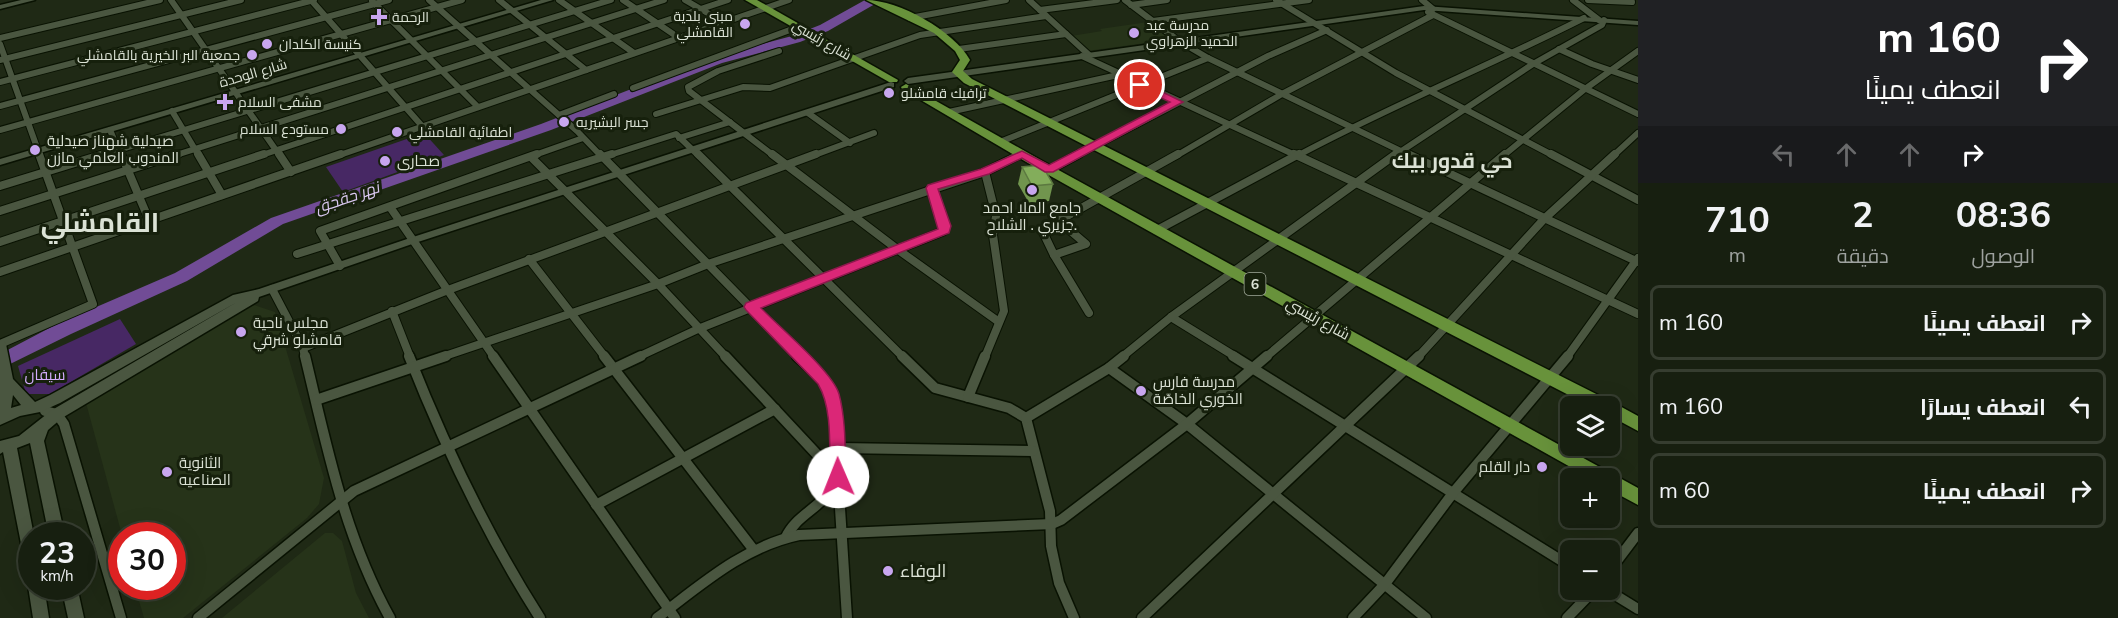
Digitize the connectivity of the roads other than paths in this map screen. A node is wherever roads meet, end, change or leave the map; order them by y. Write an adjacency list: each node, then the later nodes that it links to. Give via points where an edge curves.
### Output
1 (11, 0): 35 (street)
2 (31, 0): 35 (street)
3 (160, 0): 69 (street)
4 (171, 0): 46 (street)
5 (241, 0): 46 (street)
6 (312, 0): 48 (street); 64 (street)
7 (389, 0): 31 (street)
8 (429, 0): 38 (street)
9 (462, 0): 38 (street)
10 (500, 0): 43 (street)
11 (540, 0): 43 (street, شارع الوحدة)
12 (549, 0): 43 (street, شارع الوحدة)
13 (559, 0): 45 (street)
14 (611, 0): 45 (street)
15 (623, 0): 41 (street)
16 (664, 0): 41 (street)
17 (685, 0): 42 (street)
18 (728, 0): 42 (street)
19 (750, 0): 39 (highway, شارع رئيسي / 6)
20 (789, 0): 39 (street)
21 (871, 0): 49 (highway)
22 (967, 0): 36 (street)
23 (1006, 0): 36 (street)
24 (1029, 0): 44 (street)
25 (1117, 0): 32 (street)
26 (1125, 0): 37 (street)
27 (1167, 0): 37 (street)
28 (1309, 0): 33 (street)
29 (1573, 0): 52 (street)
30 (1588, 0): 34 (street)
31 (373, 2): 48 (street); 51 (street)
32 (1080, 2): 44 (street)
33 (1279, 2): 53 (street); 56 (street)
34 (1632, 2)
35 (0, 5)
36 (975, 5): 49 (street)
37 (1131, 5): 53 (street)
38 (437, 7): 51 (street); 59 (street)
39 (765, 8): 54 (street); 61 (highway, شارع رئيسي / 6)
40 (1428, 8): 50 (street); 56 (street); 79 (street); 82 (street)
41 (636, 9): 55 (street); 58 (street)
42 (700, 9): 54 (street); 58 (street)
43 (511, 10): 59 (street, شارع الوحدة); 60 (street)
44 (1040, 10): 47 (street)
45 (574, 11): 55 (street); 60 (street)
46 (183, 15): 64 (street); 90 (street)
47 (1046, 16): 63 (street); 66 (street)
48 (326, 17): 65 (street); 77 (street)
49 (910, 18): 63 (highway)
50 (1584, 18): 52 (street); 82 (street)
51 (391, 20): 65 (street); 70 (street)
52 (1602, 20): 57 (street); 76 (street, via 1602,25)
53 (1153, 21): 73 (street)
54 (723, 22): 68 (street)
55 (591, 23): 67 (street); 71 (street)
56 (1313, 23): 62 (street); 73 (street)
57 (1638, 23)
58 (658, 24): 68 (street); 71 (street)
59 (458, 25): 70 (street, شارع الوحدة); 72 (street)
60 (530, 25): 67 (street); 72 (street)
61 (800, 28): 89 (highway, شارع رئيسي / 6); 108 (street)
62 (1327, 30): 79 (street); 97 (street)
63 (938, 31): 75 (highway); 89 (street)
64 (193, 32): 77 (street); 101 (street)
65 (341, 34): 83 (street); 92 (street)
66 (1066, 34): 75 (street); 87 (street)
67 (546, 38): 84 (street); 85 (street)
68 (679, 38): 81 (street)
69 (0, 39)
70 (410, 39): 83 (street, شارع الوحدة); 86 (street)
71 (612, 39): 81 (street); 85 (street)
72 (476, 41): 84 (street); 86 (street)
73 (1179, 41): 87 (street); 88 (street)
74 (0, 44): 90 (street)
75 (959, 49): 99 (highway, via 965,60)
76 (1559, 49): 91 (street); 95 (street)
77 (205, 50): 92 (street); 117 (street)
78 (779, 51): 118 (street, via 690,84 689,92)
79 (1361, 51): 112 (street); 115 (street)
80 (1638, 51): 95 (street)
81 (634, 53): 93 (street)
82 (1513, 54): 91 (street); 112 (street)
83 (358, 55): 96 (street); 113 (street, شارع الوحدة)
84 (491, 55): 94 (street); 98 (street)
85 (567, 55): 93 (street); 98 (street)
86 (427, 56): 94 (street); 96 (street)
87 (1085, 56): 99 (street); 100 (street)
88 (1208, 57): 97 (street); 106 (street)
89 (854, 58): 104 (highway, شارع رئيسي / 6); 118 (street, via 770,88 743,87)
90 (3, 60): 101 (street)
91 (1533, 64): 110 (street); 123 (street)
92 (220, 69): 113 (street); 133 (street)
93 (586, 70): 109 (street)
94 (442, 71): 107 (street); 111 (street)
95 (1610, 71): 102 (street); 110 (street)
96 (374, 72): 107 (street); 125 (street)
97 (1237, 72): 115 (street); 119 (street)
98 (512, 73): 109 (street); 111 (street)
99 (958, 74): 105 (street); 116 (highway)
100 (1118, 75): 106 (street); 116 (street)
101 (12, 78): 103 (street); 117 (street)
102 (1638, 80)
103 (0, 82)
104 (892, 83): 105 (highway, 6); 127 (street)
105 (907, 84): 126 (highway, شارع رئيسي / 6)
106 (1140, 85): 119 (street); 132 (street)
107 (387, 88): 122 (street); 137 (street)
108 (633, 88)
109 (530, 89): 121 (street); 130 (street)
110 (1585, 89): 129 (street); 146 (street)
111 (461, 90): 121 (street); 122 (street)
112 (1430, 90): 123 (street); 136 (street)
113 (235, 91): 124 (street, شارع الوحدة); 125 (street); 150 (street, شارع الوحدة)
114 (614, 94): 130 (street)
115 (1282, 94): 135 (street); 136 (street)
116 (1006, 100): 126 (street); 132 (highway)
117 (20, 101): 120 (street); 133 (street)
118 (700, 101): 128 (street); 131 (street)
119 (1178, 102): 135 (street); 149 (street)
120 (0, 106)
121 (478, 107): 134 (street)
122 (405, 108): 134 (street); 154 (street)
123 (1463, 109): 146 (street); 155 (street)
124 (172, 111): 139 (street, شارع الوحدة); 140 (street)
125 (249, 111): 137 (street); 140 (street)
126 (949, 112): 147 (highway, شارع رئيسي / 6)
127 (808, 113): 144 (street); 148 (street)
128 (656, 114)
129 (1638, 114)
130 (561, 117): 143 (street)
131 (730, 122): 144 (street); 145 (street)
132 (1049, 122): 147 (street); 149 (highway)
133 (28, 123): 138 (street); 150 (street)
134 (422, 126): 165 (street)
135 (1228, 126): 159 (street); 167 (street)
136 (1351, 127): 155 (street); 159 (street)
137 (261, 128): 151 (street); 154 (street)
138 (0, 130)
139 (110, 130): 150 (street, شارع الوحدة); 152 (street)
140 (183, 130): 151 (street); 152 (street)
141 (874, 133): 148 (street)
142 (1638, 133): 171 (street)
143 (580, 134): 157 (street); 158 (street)
144 (745, 134): 153 (street); 161 (street)
145 (679, 138): 153 (street); 158 (street, via 676,134)
146 (1522, 139): 171 (street); 173 (street)
147 (1000, 142): 156 (highway, شارع رئيسي / 6)
148 (850, 143): 161 (street)
149 (1095, 146): 162 (street); 167 (highway)
150 (38, 149): 160 (street, شارع الوحدة); 164 (street)
151 (195, 149): 163 (street); 168 (street)
152 (119, 150): 163 (street); 164 (street)
153 (692, 150): 169 (street); 175 (street)
154 (276, 151): 165 (street); 168 (street)
155 (1401, 151): 172 (street); 173 (street)
156 (1022, 154): 162 (highway, شارع رئيسي / 6); 166 (street)
157 (531, 157): 170 (street); 184 (street)
158 (603, 157): 169 (street); 170 (street)
159 (1297, 158): 172 (street); 183 (street)
160 (0, 160)
161 (787, 165): 175 (street); 187 (street)
162 (1049, 170): 181 (highway, شارع رئيسي / 6)
163 (128, 171): 178 (street); 180 (street)
164 (46, 172): 174 (street); 178 (street)
165 (291, 172): 179 (street)
166 (985, 172): 176 (street); 225 (street, via 996,216 993,235 1004,307)
167 (1148, 172): 181 (street); 183 (highway)
168 (209, 173): 179 (street); 180 (street)
169 (620, 173): 177 (street); 186 (street)
170 (549, 175): 177 (street); 193 (street)
171 (1591, 177): 182 (street); 189 (street)
172 (1354, 184): 188 (street); 197 (street)
173 (1469, 184): 188 (street); 189 (street)
174 (0, 186)
175 (731, 186): 186 (street); 196 (street)
176 (932, 188): 187 (street); 202 (street, via 945,229)
177 (565, 191): 195 (street); 198 (street)
178 (54, 194): 185 (street); 191 (street)
179 (222, 195): 190 (street)
180 (138, 196): 190 (street); 191 (street)
181 (1102, 198): 192 (street); 194 (highway, شارع رئيسي / 6)
182 (1638, 200)
183 (1208, 204): 194 (street); 197 (highway)
184 (390, 207): 193 (street); 200 (street, via 320,231)
185 (0, 211)
186 (657, 212): 195 (street); 208 (street)
187 (854, 216): 196 (street); 202 (street)
188 (1428, 218): 205 (street); 213 (street)
189 (1544, 219): 205 (street); 207 (street)
190 (149, 220): 201 (street)
191 (63, 221): 199 (street); 201 (street)
192 (1059, 221): 204 (street, via 1042,230); 204 (street, via 1086,244)
193 (399, 222): 198 (street); 200 (street)
194 (1159, 229): 211 (highway, شارع رئيسي / 6)
195 (606, 232): 206 (street); 214 (street)
196 (783, 239): 208 (street); 212 (street)
197 (1277, 239): 211 (street); 213 (highway)
198 (414, 240): 209 (street); 215 (street)
199 (0, 242)
200 (326, 244): 203 (street); 209 (street)
201 (73, 247): 210 (street); 229 (street, via 93,304)
202 (897, 249): 212 (street); 225 (street)
203 (297, 254)
204 (1054, 255): 221 (street)
205 (1511, 256): 217 (street); 226 (street)
206 (530, 259): 215 (street); 220 (street)
207 (1637, 260): 217 (street)
208 (708, 264): 214 (street); 218 (street)
209 (340, 266): 216 (street)
210 (0, 272)
211 (1234, 272): 223 (highway, شارع رئيسي / 6); 224 (street)
212 (821, 278): 218 (street); 239 (street, via 935,388)
213 (1357, 281): 223 (street); 226 (highway)
214 (658, 284): 220 (street); 227 (street)
215 (448, 290): 219 (street); 228 (street)
216 (267, 291): 230 (street); 243 (street); 243 (street, via 225,303 55,399)
217 (1606, 300): 222 (street); 236 (street, via 1577,345)
218 (751, 307): 227 (street); 254 (street, via 827,386 833,400)
219 (392, 312): 230 (street); 231 (street)
220 (570, 312): 228 (street); 235 (street)
221 (1089, 313)
222 (1638, 314)
223 (1313, 316): 233 (street); 234 (highway, شارع رئيسي / 6)
224 (1170, 317): 232 (street); 233 (street)
225 (999, 321): 239 (street)
226 (1448, 326): 234 (street); 236 (highway)
227 (698, 329): 235 (street); 242 (street)
228 (483, 341): 231 (street); 241 (street)
229 (0, 346): 237 (street)
230 (303, 348): 240 (street)
231 (412, 366): 240 (street); 253 (street)
232 (1109, 368): 245 (street); 247 (street)
233 (1253, 368): 247 (street); 251 (street)
234 (1408, 368): 249 (highway, شارع رئيسي / 6); 251 (street)
235 (614, 369): 241 (street); 256 (street)
236 (1548, 378): 238 (highway); 249 (street)
237 (8, 382): 243 (street, via 23,401); 246 (street)
238 (1584, 396)
239 (968, 397): 245 (street, via 1009,408)
240 (316, 400): 263 (street)
241 (531, 408): 253 (street); 264 (street)
242 (775, 409): 256 (street); 258 (street)
243 (46, 411): 246 (street, via 17,411); 250 (street); 283 (street, via 64,424)
244 (1620, 414): 248 (highway)
245 (1026, 418): 255 (street)
246 (0, 419)
247 (1187, 424): 261 (street); 267 (street)
248 (1638, 424)
249 (1509, 425): 257 (highway, شارع رئيسي / 6); 260 (street)
250 (42, 427): 252 (street); 266 (street, via 36,441)
251 (1347, 427): 260 (street); 261 (street)
252 (3, 447): 265 (street)
253 (445, 447): 263 (street); 286 (street, via 507,570)
254 (837, 448): 255 (street); 258 (street)
255 (1033, 451): 267 (street)
256 (683, 458): 264 (street); 271 (street)
257 (1587, 468)
258 (838, 477): 268 (street); 270 (street, via 831,491 796,519)
259 (1620, 486): 262 (highway)
260 (1453, 493): 273 (street); 274 (street)
261 (1274, 496): 274 (street); 290 (street)
262 (1638, 496)
263 (340, 501): 284 (street); 285 (street, via 373,587)
264 (596, 505): 280 (street)
265 (22, 522)
266 (54, 522)
267 (1052, 524): 268 (street); 289 (street, via 1052,552 1059,583)
268 (842, 533): 270 (street); 288 (street)
269 (1638, 533): 272 (street)
270 (786, 537): 271 (street)
271 (753, 549): 280 (street)
272 (1620, 557)
273 (1560, 560)
274 (1385, 584): 291 (street); 292 (street)
275 (1620, 598): 279 (street)
276 (39, 600): 281 (street)
277 (72, 600): 282 (street)
278 (1584, 600): 293 (street)
279 (1638, 609)
280 (673, 613): 287 (street)
281 (42, 618)
282 (75, 618)
283 (121, 618)
284 (198, 618)
285 (390, 618)
286 (540, 618)
287 (657, 618)
288 (848, 618)
289 (1074, 618)
290 (1142, 618)
291 (1353, 618)
292 (1426, 618)
293 (1567, 618)

